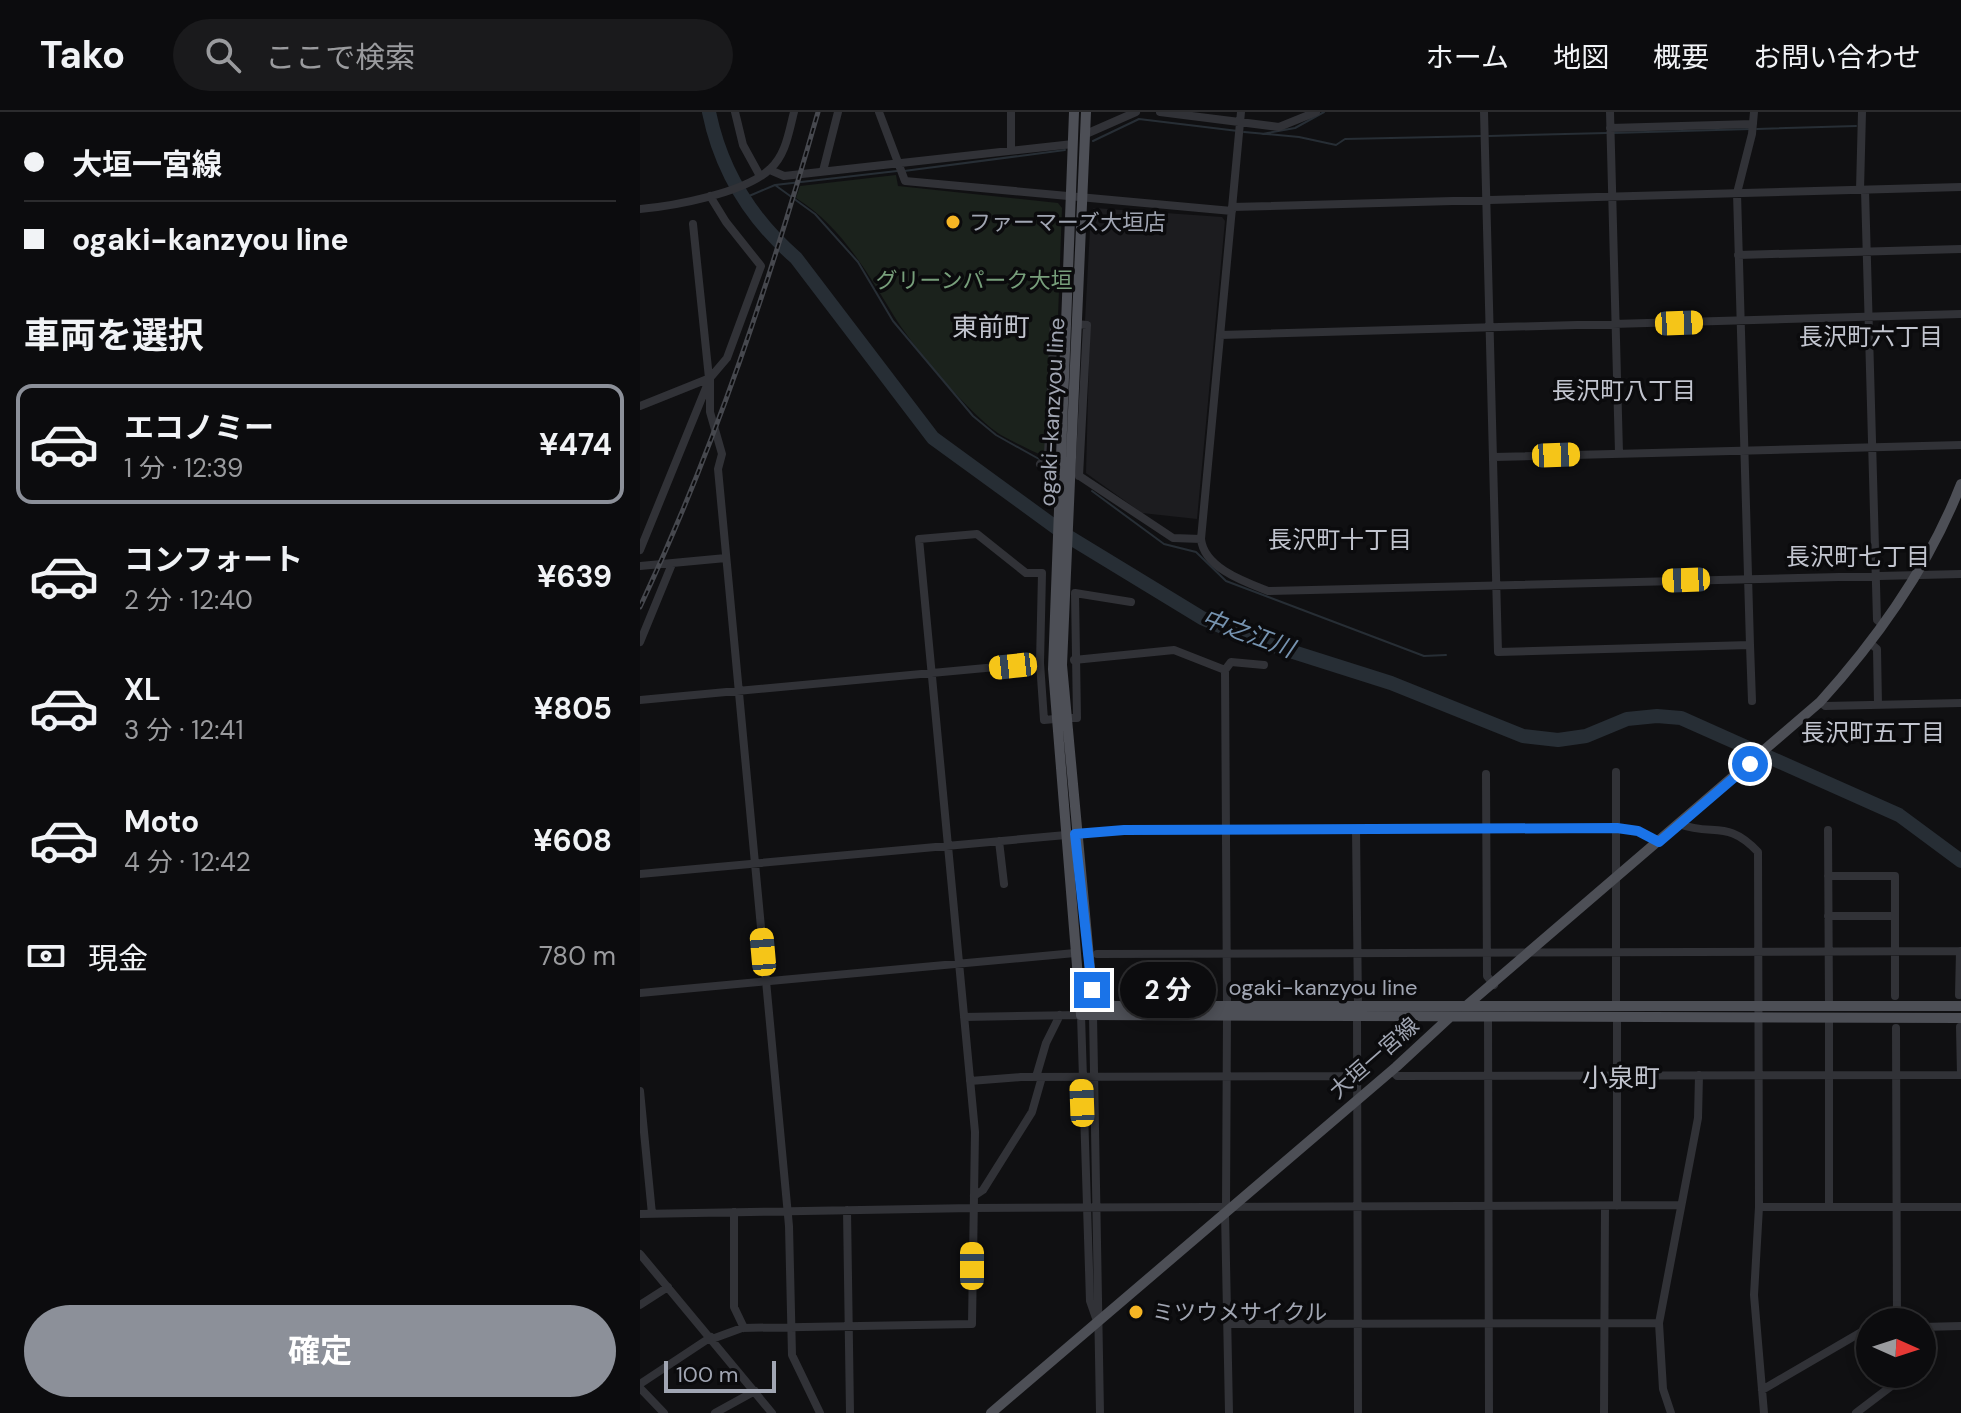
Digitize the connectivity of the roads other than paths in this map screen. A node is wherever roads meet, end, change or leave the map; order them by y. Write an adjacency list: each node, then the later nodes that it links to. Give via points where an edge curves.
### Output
1 (735, 112): 25 (street)
2 (794, 112): 23 (street, via 785,145)
3 (838, 112): 24 (street)
4 (879, 112): 22 (street)
5 (1011, 112): 21 (street)
6 (1074, 112): 20 (main road, ogaki-kanzyou line)
7 (1086, 112): 19 (main road, ogaki-kanzyou line)
8 (1136, 112): 19 (street)
9 (1160, 112): 16 (street)
10 (1241, 112): 16 (street)
11 (1316, 112): 16 (street, via 1279,127)
12 (1484, 112): 33 (street)
13 (1610, 112): 18 (street)
14 (1754, 112): 17 (street)
15 (1862, 112): 27 (street)
16 (1240, 123): 35 (street)
17 (1753, 124): 18 (street); 28 (street)
18 (1610, 128): 30 (street)
19 (1086, 134): 32 (main road, ogaki-kanzyou line)
20 (1073, 144): 21 (street); 31 (main road, ogaki-kanzyou line)
21 (1011, 150): 22 (street)
22 (900, 168): 24 (street); 31 (street, via 905,181)
23 (770, 170): 24 (street, via 784,176); 25 (street)
24 (823, 171)
25 (758, 177): 29 (street)
26 (1961, 187): 27 (street)
27 (1863, 190): 28 (street); 38 (street)
28 (1737, 193): 30 (street); 39 (street)
29 (713, 194): 34 (street); 47 (street, via 761,266 727,358)
30 (1612, 196): 33 (street); 44 (street)
31 (1070, 198): 32 (street); 43 (main road, ogaki-kanzyou line)
32 (1083, 199): 35 (street); 43 (main road, ogaki-kanzyou line)
33 (1487, 200): 35 (street); 45 (street)
34 (640, 209)
35 (1232, 209): 46 (street)
36 (693, 224): 47 (street)
37 (1961, 249): 38 (street)
38 (1867, 252): 39 (street); 41 (street)
39 (1738, 255): 42 (street)
40 (1961, 314): 41 (street)
41 (1868, 318): 42 (street); 50 (street)
42 (1742, 322): 44 (street); 51 (street)
43 (1071, 323): 54 (street, via 1054,322 1048,455 1045,466); 55 (main road, ogaki-kanzyou line); 55 (street, via 1087,325)
44 (1616, 325): 45 (street); 52 (street)
45 (1491, 329): 46 (street); 53 (street)
46 (1220, 335): 57 (street)
47 (709, 378): 48 (street); 58 (street); 59 (street, via 710,412 722,454 718,469)
48 (640, 406)
49 (1961, 445): 50 (street)
50 (1872, 447): 51 (street); 64 (street)
51 (1745, 450): 52 (street); 65 (street)
52 (1619, 453): 53 (street)
53 (1494, 457): 66 (street)
54 (1040, 464)
55 (1072, 473): 57 (street, via 1173,538); 83 (main road, ogaki-kanzyou line, via 1058,629)
56 (1961, 484): 62 (main road, 大垣一宮線)
57 (1201, 539): 66 (street, via 1216,563 1268,591)
58 (640, 550)
59 (726, 558): 60 (street); 77 (street)
60 (672, 564): 61 (street); 69 (street)
61 (640, 566)
62 (1917, 574): 63 (street); 64 (street); 68 (main road, 大垣一宮線)
63 (1961, 574)
64 (1875, 576): 65 (street); 68 (street, via 1877,620)
65 (1749, 579): 66 (street); 71 (street)
66 (1497, 586): 71 (street, via 1498,652)
67 (1131, 602): 72 (street, via 1075,593)
68 (1883, 625): 70 (main road, 大垣一宮線)
69 (640, 642)
70 (1870, 643): 80 (main road, 大垣一宮線); 82 (street, via 1877,649)
71 (1750, 645): 79 (street)
72 (1074, 660): 75 (street, via 1174,650); 83 (street, via 1077,718)
73 (1040, 663): 76 (street); 76 (street, via 1042,573 1026,573 977,534 948,536 919,539); 83 (street, via 1044,720)
74 (1264, 665): 75 (street, via 1231,662)
75 (1225, 670): 90 (street)
76 (932, 674): 77 (street); 95 (street)
77 (738, 691): 78 (street); 96 (street)
78 (640, 700)
79 (1752, 701)
80 (1820, 702): 82 (street); 86 (main road, 大垣一宮線)
81 (1961, 703): 82 (street)
82 (1878, 705)
83 (1060, 719): 92 (main road, ogaki-kanzyou line)
84 (1616, 772): 88 (street)
85 (1486, 774): 87 (street)
86 (1679, 824): 94 (main road, 大垣一宮線); 106 (street, via 1726,829 1758,852)
87 (1486, 828): 88 (street); 89 (street); 105 (street)
88 (1617, 828): 94 (street); 99 (street)
89 (1356, 829): 90 (street); 110 (street)
90 (1226, 830): 92 (street); 109 (street)
91 (1828, 830): 98 (street)
92 (1071, 834): 93 (street); 108 (main road, ogaki-kanzyou line); 117 (main road, ogaki-kanzyou line)
93 (999, 841): 95 (street); 100 (street)
94 (1659, 842): 99 (main road, 大垣一宮線)
95 (949, 846): 96 (street); 114 (street)
96 (755, 863): 97 (street); 115 (street)
97 (640, 874)
98 (1828, 876): 101 (street); 102 (street, via 1895,876)
99 (1617, 877): 111 (main road, 大垣一宮線); 112 (street)
100 (1004, 884)
101 (1828, 916): 102 (street); 107 (street)
102 (1894, 916): 103 (street)
103 (1895, 951): 104 (street); 107 (street); 119 (street)
104 (1961, 951): 120 (street)
105 (1487, 952): 110 (street); 111 (street); 116 (street, via 1487,976)
106 (1758, 952): 107 (street); 112 (street); 126 (street)
107 (1829, 952): 127 (street)
108 (1075, 953): 114 (street); 129 (main road, ogaki-kanzyou line)
109 (1227, 953): 110 (street); 113 (street); 123 (street)
110 (1357, 953): 124 (street)
111 (1530, 953): 112 (street); 116 (main road, 大垣一宮線)
112 (1615, 953): 125 (street)
113 (1097, 954)
114 (959, 963): 115 (street); 132 (street)
115 (765, 981): 118 (street); 168 (street)
116 (1494, 985): 122 (main road, 大垣一宮線)
117 (1092, 990): 121 (main road); 130 (main road, ogaki-kanzyou line)
118 (640, 993)
119 (1895, 996)
120 (1960, 1001): 127 (main road, ogaki-kanzyou line)
121 (1114, 1006): 123 (main road, ogaki-kanzyou line); 130 (main road)
122 (1463, 1009): 124 (main road, ogaki-kanzyou line); 125 (main road, ogaki-kanzyou line); 133 (main road, 大垣一宮線)
123 (1227, 1012): 124 (main road, ogaki-kanzyou line); 130 (main road, ogaki-kanzyou line); 145 (street)
124 (1357, 1012): 133 (main road, ogaki-kanzyou line); 146 (street)
125 (1616, 1012): 126 (main road, ogaki-kanzyou line); 131 (main road, ogaki-kanzyou line); 141 (street)
126 (1759, 1012): 127 (main road, ogaki-kanzyou line); 143 (street)
127 (1829, 1012): 134 (main road, ogaki-kanzyou line); 138 (street)
128 (1060, 1015): 129 (street); 132 (street); 147 (street, via 1046,1043)
129 (1081, 1015): 130 (main road, ogaki-kanzyou line); 148 (street)
130 (1093, 1015): 149 (street)
131 (1488, 1016): 133 (main road, ogaki-kanzyou line); 140 (street)
132 (964, 1017): 150 (street)
133 (1449, 1017): 137 (main road, 大垣一宮線)
134 (1961, 1018)
135 (1960, 1027): 144 (street)
136 (1896, 1028): 139 (street)
137 (1392, 1071): 140 (street, via 1397,1076); 152 (main road, 大垣一宮線)
138 (1829, 1074): 139 (street); 143 (street); 159 (street)
139 (1896, 1074): 144 (street); 160 (street)
140 (1487, 1075): 141 (street); 154 (street)
141 (1616, 1075): 142 (street); 158 (street)
142 (1699, 1075): 143 (street); 155 (street, via 1698,1118)
143 (1759, 1075): 161 (street)
144 (1961, 1075)
145 (1227, 1076): 146 (street); 149 (street); 166 (street)
146 (1357, 1076): 152 (street)
147 (1039, 1077): 148 (street); 150 (street); 153 (street, via 1032,1112)
148 (1081, 1077): 149 (street); 164 (street)
149 (1094, 1077): 165 (street)
150 (970, 1081): 153 (street)
151 (640, 1091): 171 (street)
152 (1356, 1101): 156 (street); 166 (main road, 大垣一宮線)
153 (974, 1196): 163 (street)
154 (1488, 1205): 156 (street); 157 (street); 178 (street)
155 (1681, 1205): 158 (street); 180 (street)
156 (1358, 1206): 166 (street); 177 (street)
157 (1605, 1206): 158 (street); 179 (street)
158 (1617, 1206)
159 (1829, 1206): 160 (street); 161 (street)
160 (1896, 1206): 162 (street); 175 (street)
161 (1759, 1207): 191 (street, via 1754,1295)
162 (1961, 1207)
163 (973, 1208): 164 (street); 167 (street); 182 (street, via 972,1324)
164 (1085, 1208): 165 (street); 176 (street, via 1090,1302)
165 (1097, 1208): 166 (street); 176 (street)
166 (1228, 1208): 176 (main road, 大垣一宮線); 181 (street)
167 (847, 1210): 168 (street); 182 (street)
168 (788, 1211): 169 (street); 186 (street)
169 (734, 1212): 171 (street); 185 (street, via 734,1307)
170 (640, 1214): 171 (street)
171 (652, 1214)
172 (640, 1254): 173 (street)
173 (668, 1287): 174 (street); 188 (street)
174 (640, 1305)
175 (1897, 1308)
176 (1097, 1321): 198 (main road, 大垣一宮線); 199 (street)
177 (1358, 1323): 178 (street); 181 (street); 201 (street)
178 (1488, 1323): 179 (street); 202 (street)
179 (1603, 1323): 180 (street); 203 (street)
180 (1659, 1323): 204 (street, via 1663,1389)
181 (1228, 1324): 200 (street)
182 (849, 1326): 186 (street); 197 (street)
183 (1961, 1326): 184 (street)
184 (1936, 1327)
185 (744, 1328): 186 (street); 188 (street)
186 (792, 1328): 196 (street, via 792,1355)
187 (1856, 1335): 191 (street)
188 (712, 1338): 189 (street); 192 (street)
189 (640, 1386): 193 (street)
190 (1889, 1388): 206 (street)
191 (1762, 1390): 205 (street)
192 (755, 1391): 194 (street); 195 (street)
193 (664, 1413)
194 (715, 1413)
195 (772, 1413)
196 (820, 1413)
197 (850, 1413)
198 (991, 1413)
199 (1100, 1413)
200 (1229, 1413)
201 (1358, 1413)
202 (1489, 1413)
203 (1604, 1413)
204 (1671, 1413)
205 (1764, 1413)
206 (1856, 1413)

